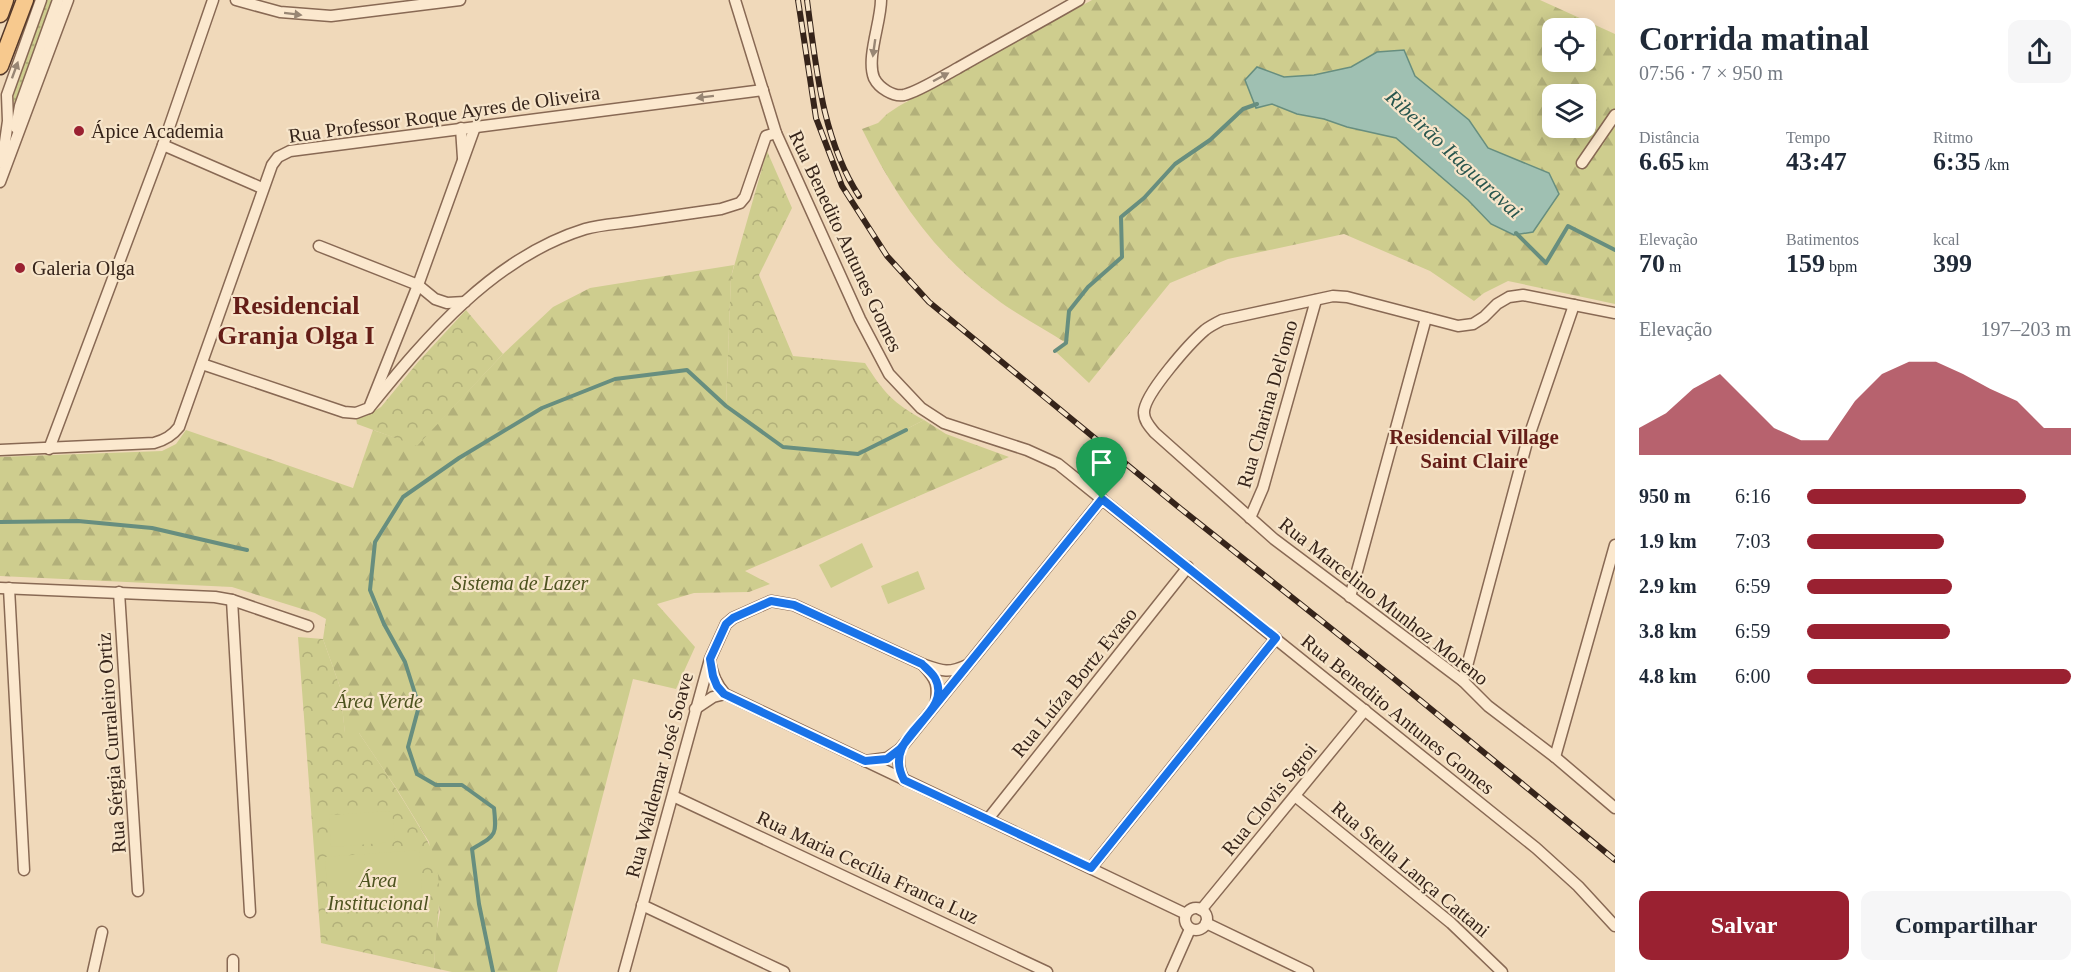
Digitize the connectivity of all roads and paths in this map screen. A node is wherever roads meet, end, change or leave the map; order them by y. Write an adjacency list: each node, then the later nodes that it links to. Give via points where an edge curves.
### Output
1 (5, 0): 12 (main road)
2 (25, 0): 13 (main road)
3 (40, 0): 23 (street, one-way to 3, via 8,122 7,95)
4 (58, 0): 19 (street, via 20,106 15,127)
5 (68, 0): 19 (street)
6 (213, 0): 20 (street)
7 (236, 0): 8 (street, one-way to 8, via 280,12 331,16)
8 (460, 0)
9 (735, 0): 14 (street, Rua Benedito Antunes Gomes)
10 (881, 0): 11 (street, one-way to 11, via 872,65 880,86 895,95 905,95 923,86)
11 (1079, 0)
12 (0, 14)
13 (0, 66)
14 (763, 90): 16 (street, Rua Professor Roque Ayres de Oliveira, one-way to 16); 18 (street, Rua Benedito Antunes Gomes)
15 (1615, 115): 22 (street)
16 (476, 127): 17 (street, Rua Professor Roque Ayres de Oliveira); 21 (street)
17 (461, 128): 21 (street); 25 (street, Rua Professor Roque Ayres de Oliveira, via 290,151 278,157)
18 (776, 133): 29 (street, via 766,136 740,203 586,229 513,263); 37 (street, Rua Benedito Antunes Gomes, via 860,320 889,374 921,408 944,423 1058,464)
19 (18, 134): 24 (street)
20 (163, 145): 25 (street); 35 (street)
21 (463, 163): 27 (street)
22 (1582, 163)
23 (0, 169)
24 (0, 182)
25 (262, 188): 33 (street, Rua Professor Roque Ayres de Oliveira)
26 (319, 246): 27 (street)
27 (418, 285): 29 (street, via 435,299); 34 (street)
28 (1316, 300): 32 (street, via 1347,297); 38 (street, Rua Charina Del'omo, via 1263,488); 38 (street, Rua Marcelino Munhoz Moreno, via 1222,320 1206,329 1157,383 1143,412 1155,433)
29 (465, 302): 34 (street, via 412,354)
30 (1574, 305): 31 (street); 32 (street, via 1523,295 1503,300 1473,324 1458,326); 50 (street, via 1527,442)
31 (1615, 313)
32 (1426, 318): 43 (street)
33 (202, 364): 34 (street, via 344,412 356,414); 35 (street, Rua Professor Roque Ayres de Oliveira, via 179,427 164,441)
34 (369, 408)
35 (49, 449): 36 (street, Rua Professor Roque Ayres de Oliveira)
36 (0, 450)
37 (1102, 499): 40 (street, Rua Benedito Antunes Gomes); 49 (street)
38 (1250, 518): 43 (street, Rua Marcelino Munhoz Moreno)
39 (1615, 545): 56 (street)
40 (1188, 567): 46 (street, Rua Benedito Antunes Gomes); 62 (street, Rua Luíza Bortz Evaso)
41 (4, 588): 42 (street); 64 (street)
42 (119, 592): 44 (street); 65 (street, Rua Sérgia Curraleiro Ortiz)
43 (1350, 597): 50 (street, Rua Marcelino Munhoz Moreno)
44 (232, 600): 45 (street); 68 (street)
45 (308, 626)
46 (1276, 638): 54 (street, Rua Benedito Antunes Gomes); 63 (street)
47 (710, 659): 48 (street, Rua Waldemar José Soave, via 726,624 771,601 794,605); 51 (street, via 713,676); 53 (street, Rua Waldemar José Soave)
48 (922, 664): 49 (street, Rua Waldemar José Soave, via 944,672); 52 (street, via 938,687)
49 (967, 665): 52 (street)
50 (1463, 681): 56 (street, Rua Marcelino Munhoz Moreno, via 1488,706)
51 (724, 694): 53 (street); 57 (street)
52 (936, 703): 55 (street)
53 (695, 709): 59 (street, Rua Waldemar José Soave)
54 (1365, 710): 60 (street, Rua Clovis Sgroi); 71 (street, Rua Benedito Antunes Gomes, via 1536,848)
55 (900, 749): 57 (street, via 887,759); 58 (street, via 899,772)
56 (1555, 757): 61 (street, Rua Marcelino Munhoz Moreno)
57 (865, 761): 58 (street)
58 (904, 780): 62 (street)
59 (673, 795): 66 (street, Rua Waldemar José Soave); 75 (street, Rua Maria Cecília Franca Luz)
60 (1295, 796): 67 (street, Rua Clovis Sgroi); 82 (street, Rua Stella Lança Cattani, via 1451,923)
61 (1615, 808)
62 (988, 819): 63 (street)
63 (1091, 868): 69 (street)
64 (24, 870)
65 (138, 891)
66 (642, 905): 78 (street, Rua Waldemar José Soave); 79 (street)
67 (1201, 910): 69 (street, via 1193,908); 70 (street)
68 (250, 912)
69 (1186, 914): 72 (street, via 1185,922)
70 (1206, 923): 72 (street, via 1198,930); 81 (street)
71 (1615, 926)
72 (1190, 929): 80 (street)
73 (102, 932): 76 (street)
74 (233, 960): 77 (street)
75 (1043, 971)
76 (93, 972)
77 (233, 972)
78 (624, 972)
79 (784, 972)
80 (1172, 972)
81 (1308, 972)
82 (1502, 972)

